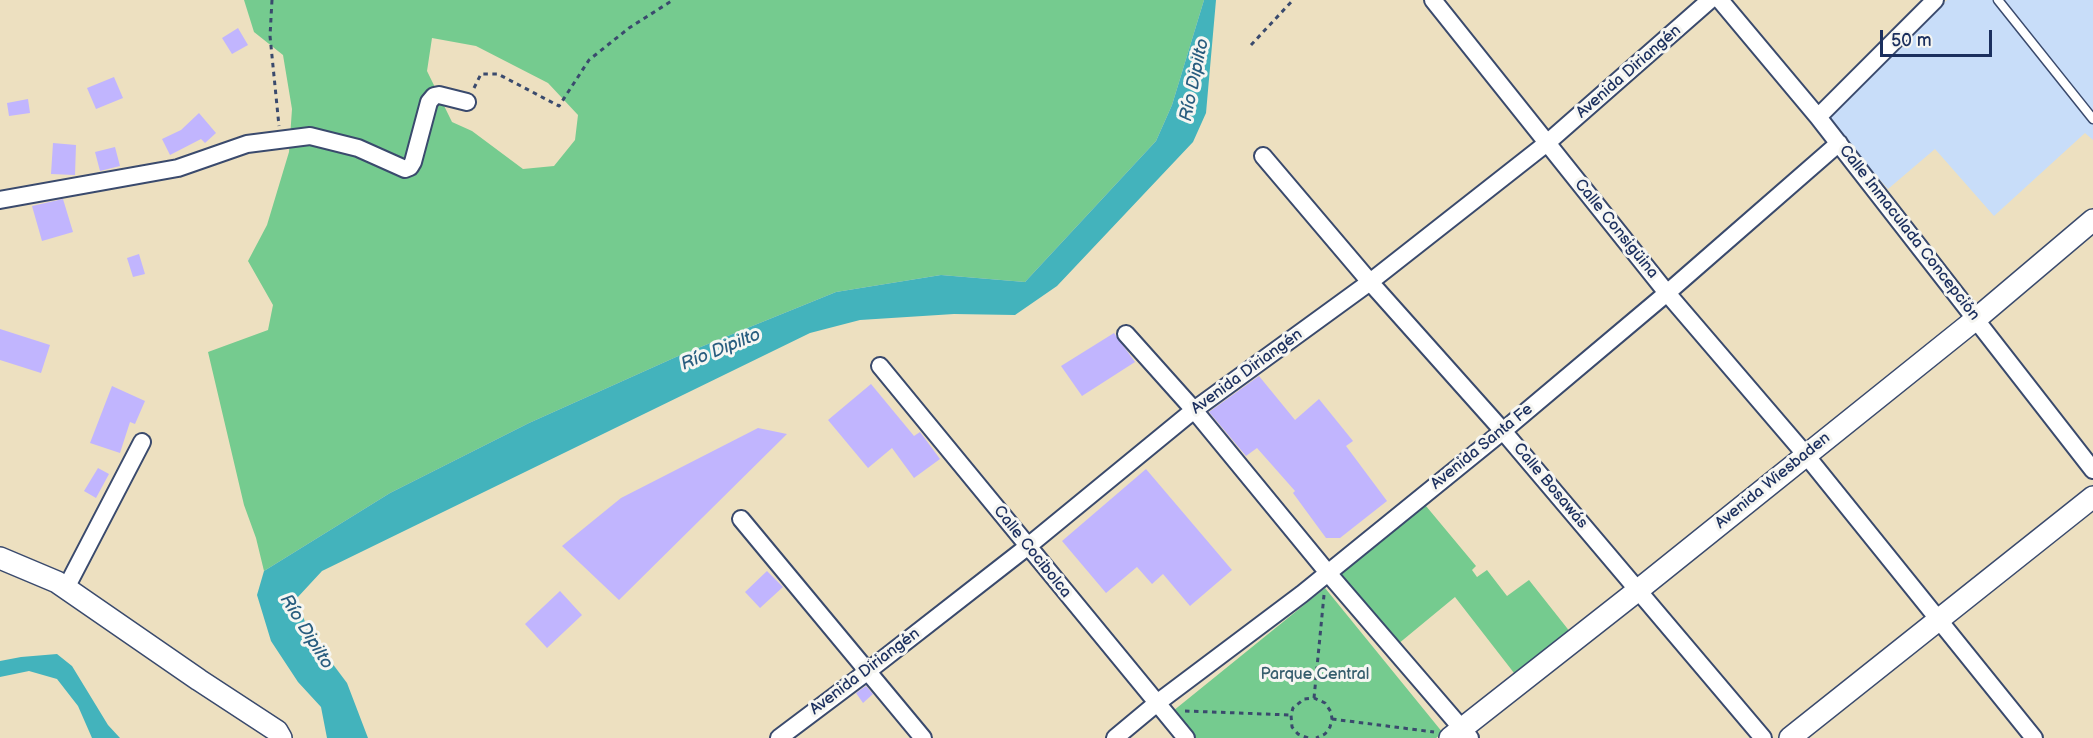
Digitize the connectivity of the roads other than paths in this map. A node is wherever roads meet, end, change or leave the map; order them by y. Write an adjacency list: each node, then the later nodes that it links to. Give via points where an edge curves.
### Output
1 (1432, 0): 9 (street, Calle Consigüina)
2 (1710, 0): 9 (street, Avenida Diriangén)
3 (1720, 0): 7 (street, Calle Inmaculada Concepción)
4 (1935, 0): 7 (street)
5 (1998, 0): 8 (lane)
6 (467, 102): 12 (street, via 434,96 426,111 413,162 405,169 358,148 310,136 246,144 178,168)
7 (1818, 117): 10 (street, Calle Inmaculada Concepción)
8 (2093, 119)
9 (1547, 143): 14 (street, Avenida Diriangén); 15 (street, Calle Consigüina)
10 (1839, 143): 15 (street, Avenida Santa Fe); 16 (street, Calle Inmaculada Concepción)
11 (1263, 156): 14 (street, Calle Bosawás)
12 (0, 200)
13 (2093, 220): 16 (street, Avenida Wiesbaden)
14 (1370, 282): 19 (street, Avenida Diriangén); 20 (street, Calle Bosawás)
15 (1667, 293): 20 (street, Avenida Santa Fe); 22 (street, Calle Consigüina)
16 (1976, 319): 22 (street, Avenida Wiesbaden); 23 (street, Calle Inmaculada Concepción)
17 (1126, 334): 19 (street)
18 (880, 366): 26 (street, Calle Cocibolca)
19 (1194, 410): 26 (street, Avenida Diriangén); 28 (street)
20 (1503, 430): 28 (street, Avenida Santa Fe); 30 (street, Calle Bosawás)
21 (142, 442): 29 (street)
22 (1805, 454): 30 (street, Avenida Wiesbaden); 31 (street, Calle Consigüina)
23 (2093, 470)
24 (2093, 497): 31 (street)
25 (741, 519): 32 (street)
26 (1027, 547): 32 (street, Avenida Diriangén); 33 (street, Calle Cocibolca)
27 (0, 558): 29 (street)
28 (1328, 573): 33 (street, Avenida Santa Fe); 35 (street)
29 (66, 588): 34 (street)
30 (1637, 591): 35 (street, Avenida Wiesbaden); 40 (street, Calle Bosawás)
31 (1939, 618): 41 (street); 42 (street, Calle Consigüina)
32 (868, 671): 36 (street, Avenida Diriangén); 37 (street)
33 (1157, 703): 38 (street, Avenida Santa Fe); 39 (street, Calle Cocibolca)
34 (279, 734)
35 (1461, 735)
36 (778, 738)
37 (922, 738)
38 (1115, 738)
39 (1186, 738)
40 (1762, 738)
41 (1790, 738)
42 (2034, 738)

